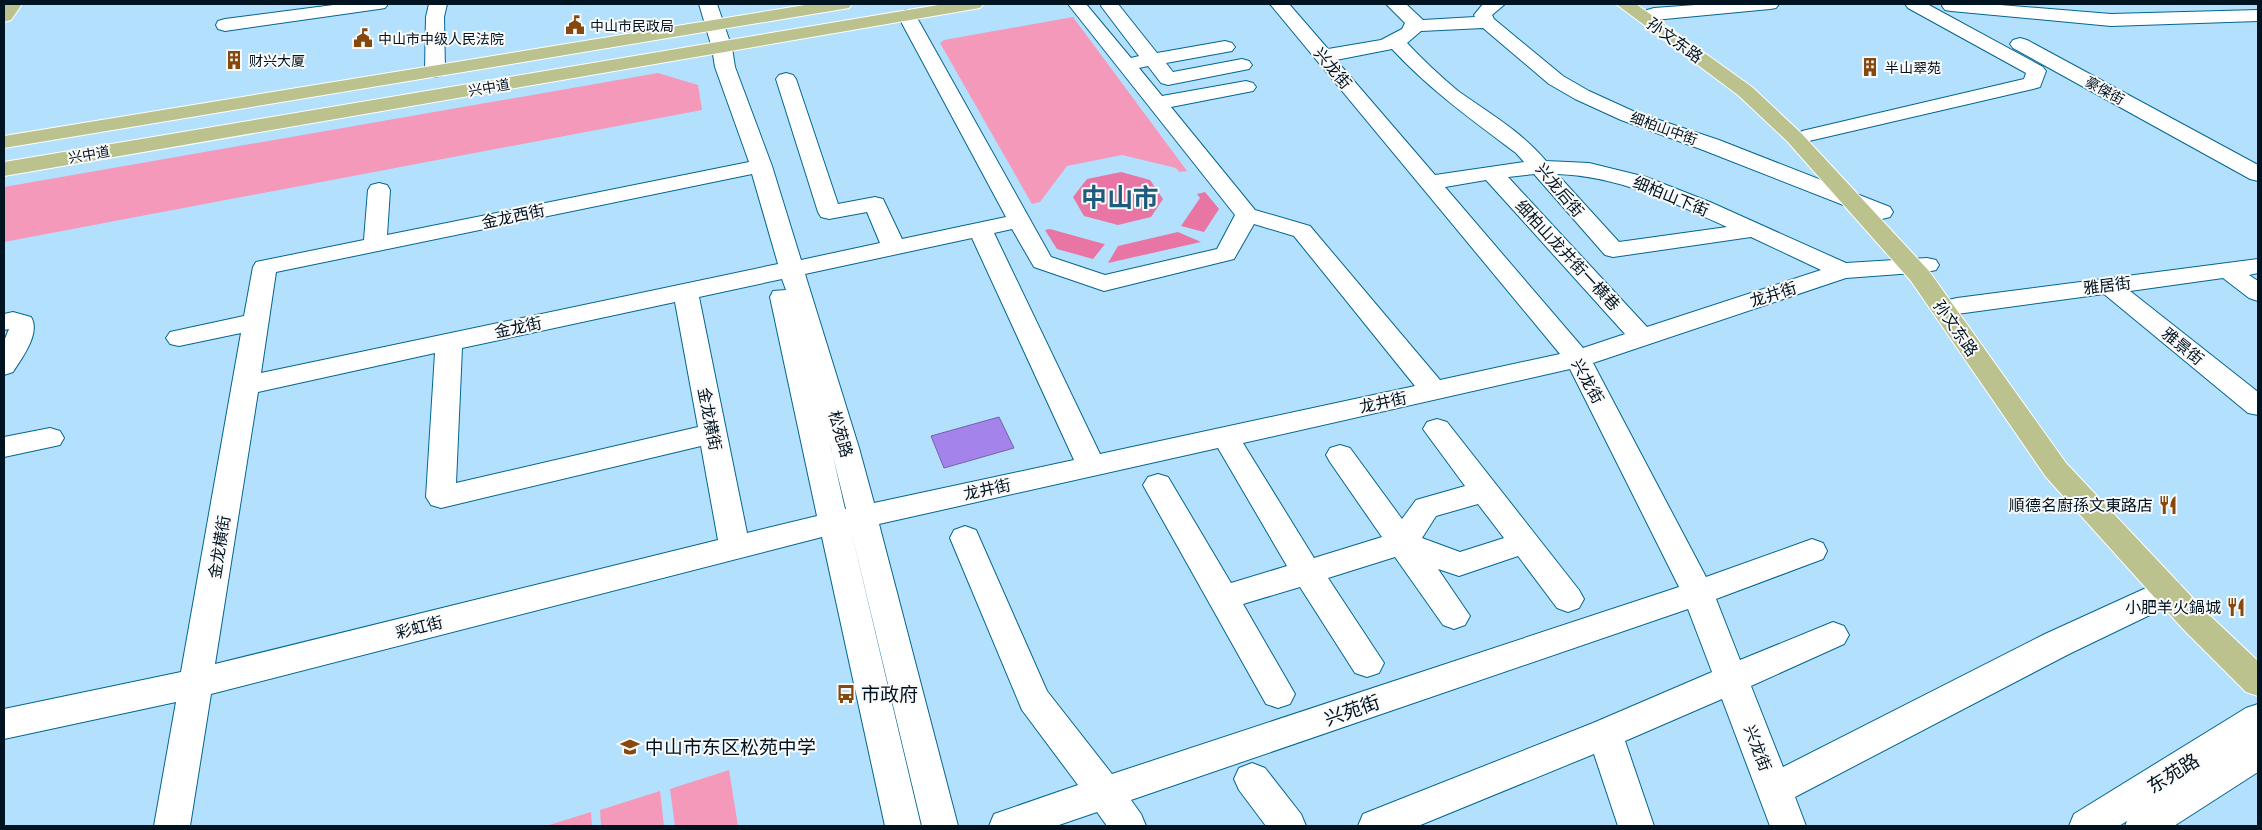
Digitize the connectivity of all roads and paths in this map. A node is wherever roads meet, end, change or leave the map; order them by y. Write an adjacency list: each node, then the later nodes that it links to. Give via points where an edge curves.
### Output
1 (13, 4): 19 (main road)
2 (236, 4): 3 (street, via 225,25)
3 (379, 4)
4 (438, 4): 30 (street)
5 (693, 4): 23 (street)
6 (708, 4): 23 (street)
7 (843, 4): 23 (main road, 兴中道)
8 (974, 4): 20 (main road, 兴中道)
9 (1279, 4): 26 (street, 兴龙街)
10 (1395, 4): 22 (street, via 1414,21)
11 (1624, 4): 45 (main road, 孙文东路, via 1745,91 1794,137)
12 (1770, 4): 17 (street)
13 (1914, 4): 36 (street, via 2036,71 2033,83)
14 (1115, 5): 16 (street); 27 (street)
15 (1949, 5): 21 (street, 豪傑街, via 2111,20); 42 (street, 豪傑街)
16 (1080, 7): 28 (street)
17 (1647, 9): 36 (main road, 孙文东路, via 1758,89)
18 (1492, 13): 22 (street); 45 (street, 细柏山中街, via 1556,80 1582,95 1628,116 1711,145)
19 (4, 16)
20 (907, 16): 23 (main road, 兴中道); 48 (street)
21 (2258, 16)
22 (1415, 26): 24 (street, via 1412,32)
23 (710, 38): 30 (main road, 兴中道); 38 (street, 松苑路); 40 (main road, 兴中道)
24 (1395, 41): 26 (street); 39 (street, 兴龙后街, via 1421,69 1524,148)
25 (1225, 47): 27 (street)
26 (1323, 56): 43 (street, 兴龙街)
27 (1153, 60): 28 (street); 29 (street, via 1168,79)
28 (1126, 64): 33 (street)
29 (1242, 65)
30 (435, 71): 34 (main road, 兴中道)
31 (786, 79): 52 (street, via 829,212 875,204)
32 (1246, 86): 33 (street)
33 (1157, 103): 47 (street)
34 (66, 131): 35 (main road); 37 (main road, 兴中道)
35 (4, 134)
36 (1809, 136): 46 (main road, 孙文东路)
37 (4, 142)
38 (754, 167): 51 (street, 金龙西街); 56 (street, 松苑路)
39 (1542, 168): 41 (street, 细柏山下街); 50 (street, 细柏山下街, via 1573,168 1636,180); 50 (street, 兴龙后街, via 1613,250)
40 (4, 171)
41 (1492, 172): 43 (street, 细柏山下街); 66 (street, 细柏山龙井街一横巷)
42 (2258, 174)
43 (1430, 183): 68 (street, 兴龙街)
44 (379, 190): 51 (street)
45 (1853, 202): 46 (street, 细柏山中街); 53 (main road, 孙文东路)
46 (1882, 212): 53 (main road, 孙文东路)
47 (1247, 215): 48 (street, via 1226,254 1104,283 1042,262); 71 (street, via 1302,231)
48 (1019, 221): 49 (street, 金龙街)
49 (980, 229): 52 (street, 金龙街); 79 (street)
50 (1754, 230): 58 (street, 细柏山下街)
51 (375, 244): 55 (street, 金龙西街)
52 (894, 247): 56 (street, 金龙街)
53 (1919, 266): 58 (street, 龙井街); 62 (main road, 孙文东路); 89 (main road, 孙文东路, via 2056,470)
54 (2258, 266): 57 (street, 雅居街)
55 (265, 267): 64 (street, 金龙横街)
56 (783, 270): 60 (street, 金龙街); 82 (street, 松苑路)
57 (2228, 270): 59 (street, 雅居街); 61 (street)
58 (1843, 271): 66 (street, 龙井街)
59 (2108, 285): 62 (street, 雅居街); 72 (street, 雅景街)
60 (685, 291): 67 (street, 金龙街); 74 (street, 金龙横街)
61 (2258, 293)
62 (1957, 306): 95 (main road, 孙文东路, via 2076,469)
63 (4, 322): 69 (street, via 22,322 22,331)
64 (256, 322): 65 (street); 70 (street, 金龙横街)
65 (179, 338)
66 (1643, 338): 68 (street, 龙井街)
67 (449, 341): 70 (street, 金龙街); 74 (street, via 442,497)
68 (1578, 360): 71 (street, 龙井街); 90 (street, 兴龙街)
69 (4, 366)
70 (246, 385): 99 (street, 金龙横街)
71 (1434, 391): 75 (street, 龙井街)
72 (2258, 406)
73 (1437, 430): 81 (street)
74 (713, 433): 86 (street, 金龙横街)
75 (1224, 437): 79 (street, 龙井街); 88 (street)
76 (50, 438): 77 (street)
77 (4, 447)
78 (1340, 455): 84 (street)
79 (1091, 466): 82 (street, 龙井街)
80 (1158, 485): 91 (street)
81 (1484, 491): 84 (street, via 1426,508); 85 (street)
82 (848, 520): 86 (street, 彩虹街); 109 (street, 松苑路); 110 (street, 松苑路)
83 (965, 538): 107 (street, via 1034,700)
84 (1402, 543): 85 (street, via 1459,564); 88 (street); 93 (street)
85 (1523, 543): 92 (street)
86 (735, 548): 99 (street, 彩虹街)
87 (1812, 551): 90 (street, 兴苑街)
88 (1308, 572): 91 (street); 96 (street)
89 (2168, 592): 98 (main road, 孙文东路); 106 (street, via 2048,649)
90 (1698, 593): 97 (street, 兴龙街); 107 (street, 兴苑街)
91 (1223, 598): 100 (street)
92 (1568, 599)
93 (1454, 616)
94 (1833, 635): 97 (street)
95 (2258, 661)
96 (1367, 663)
97 (1731, 680): 103 (street); 106 (street, 兴龙街)
98 (2258, 682)
99 (197, 683): 102 (street, 彩虹街); 108 (street, 金龙横街)
100 (1278, 694)
101 (2258, 720): 117 (street, 东苑路)
102 (4, 724)
103 (1605, 734): 114 (street); 115 (street)
104 (2258, 754): 118 (street, 东苑路)
105 (1252, 779): 113 (street)
106 (1774, 790): 116 (street, 兴龙街)
107 (1105, 793): 111 (street, 兴苑街); 112 (street)
108 (172, 826)
109 (903, 826)
110 (940, 826)
111 (1007, 826)
112 (1128, 826)
113 (1288, 826)
114 (1376, 826)
115 (1636, 826)
116 (1788, 826)
117 (2088, 826)
118 (2143, 826)

